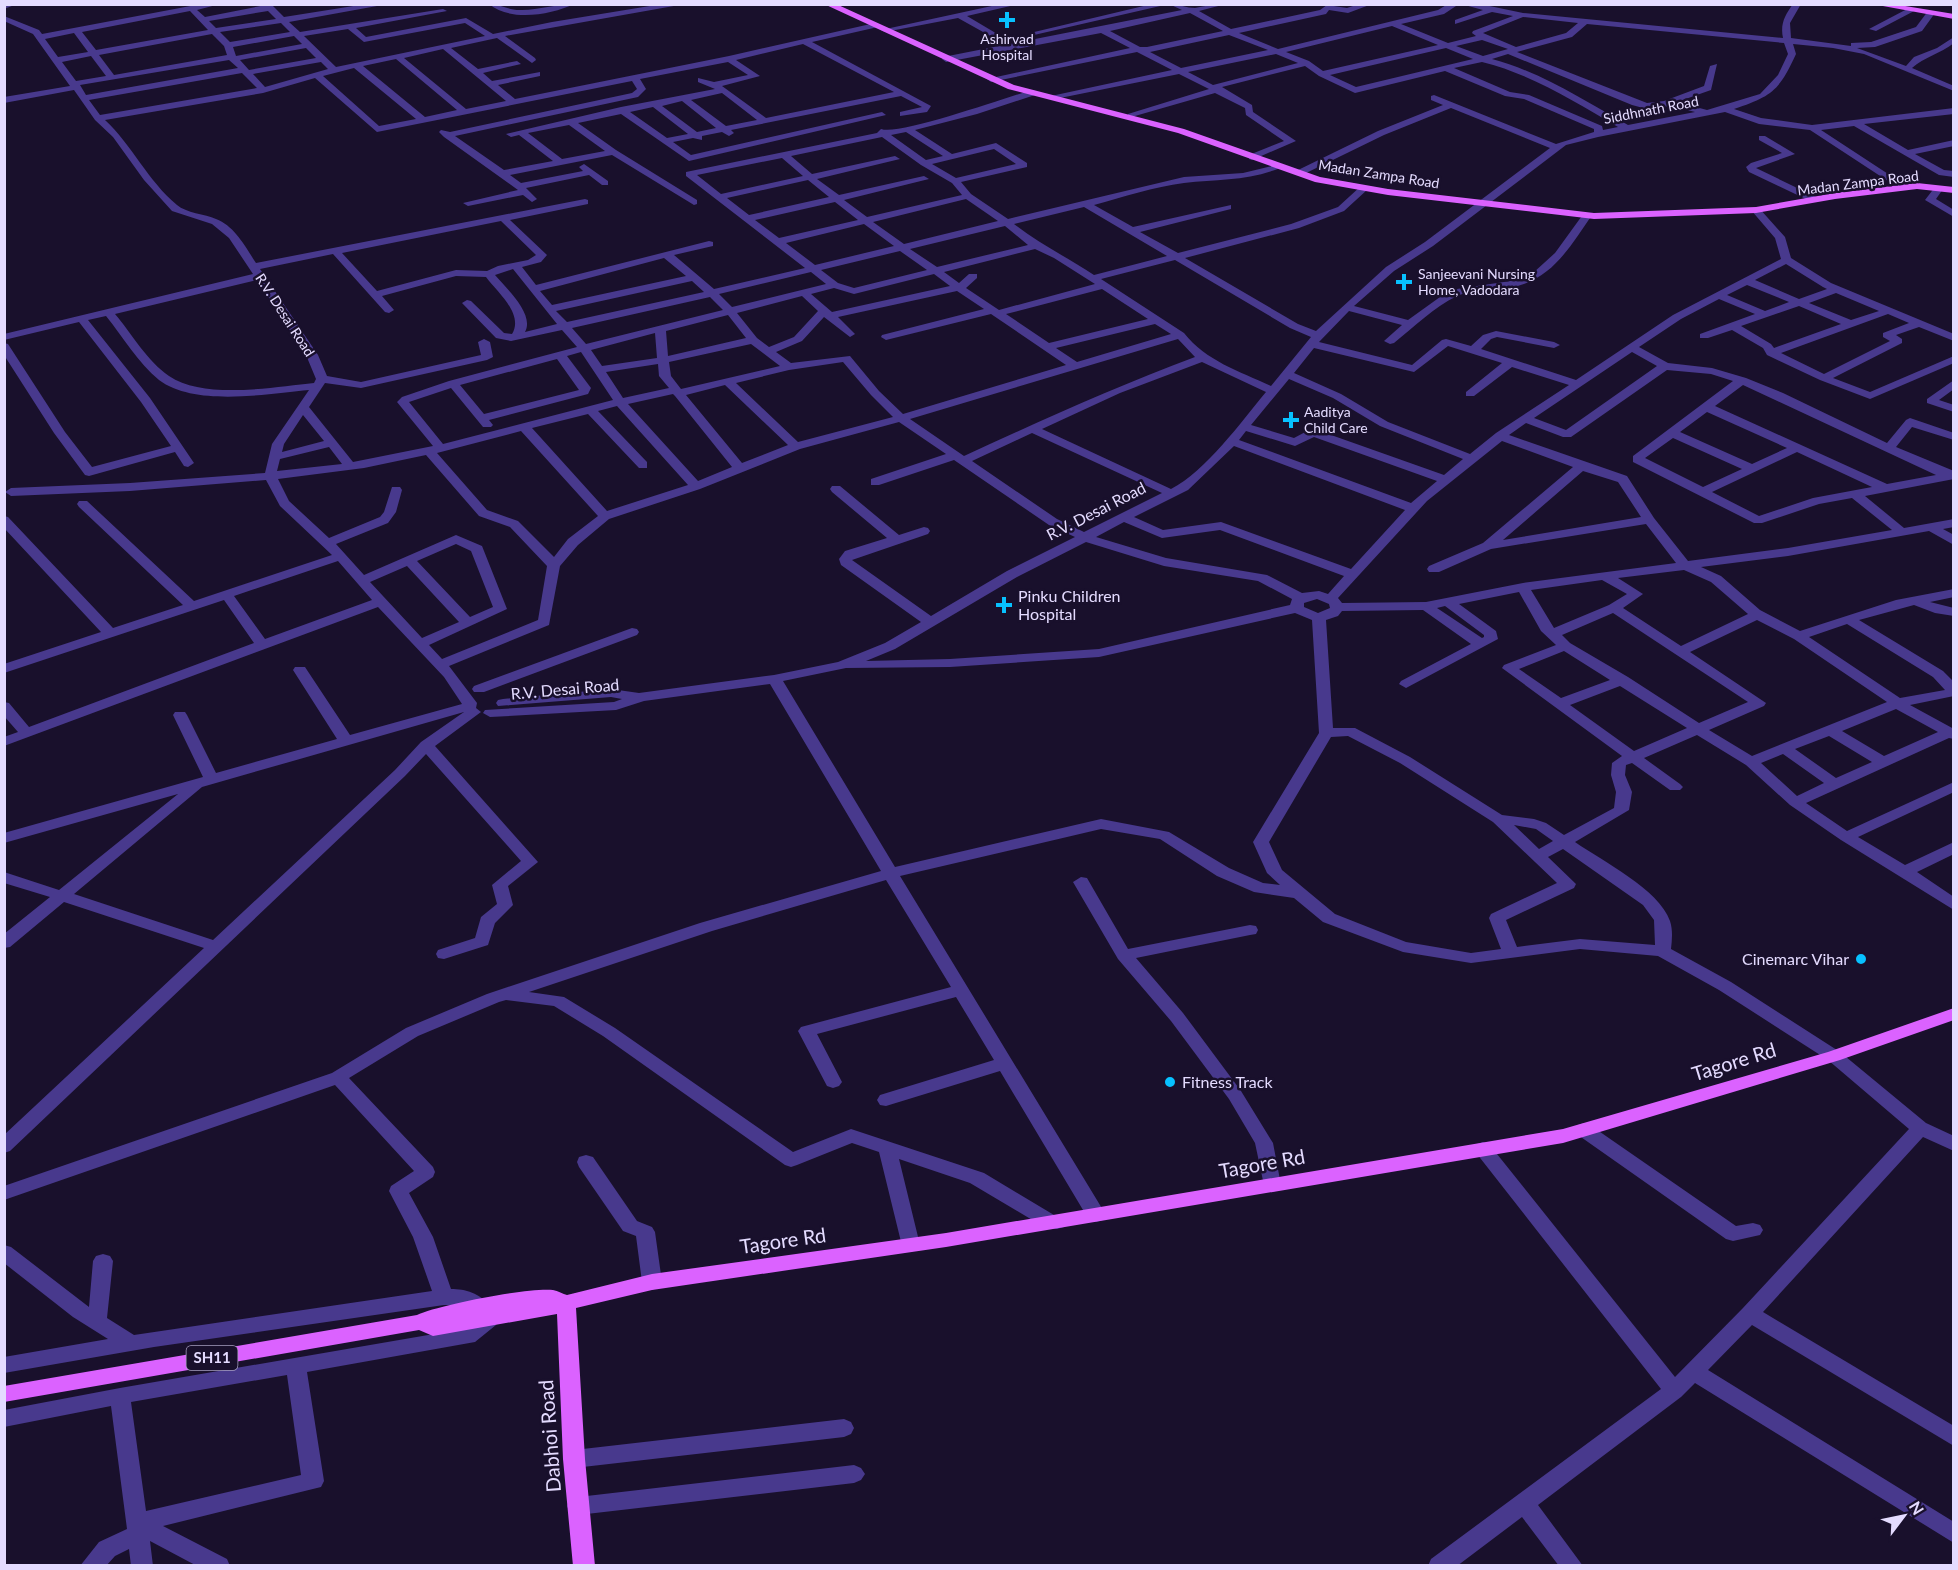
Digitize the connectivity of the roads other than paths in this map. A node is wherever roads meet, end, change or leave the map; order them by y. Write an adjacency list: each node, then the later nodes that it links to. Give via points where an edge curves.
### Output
1 (13, 4): 20 (street)
2 (216, 4): 24 (street)
3 (384, 4): 39 (street)
4 (438, 4): 45 (street, via 443,11)
5 (545, 4): 27 (street)
6 (570, 4): 27 (street)
7 (681, 4): 22 (street)
8 (828, 4): 44 (main road, Madan Zampa Road)
9 (1016, 4): 30 (street)
10 (1166, 4): 61 (street)
11 (1173, 4): 29 (street)
12 (1222, 4): 29 (street)
13 (1368, 4): 53 (street, via 1348,11 1327,7 1323,12)
14 (1455, 4): 42 (street, via 1441,12)
15 (1465, 4): 26 (street)
16 (1797, 4): 43 (street)
17 (1808, 4): 43 (street)
18 (1876, 4): 23 (main road)
19 (1905, 4): 23 (main road)
20 (5, 5)
21 (268, 6): 38 (street); 39 (street)
22 (656, 7): 55 (street)
23 (1914, 8): 28 (main road); 46 (street)
24 (192, 9): 33 (street); 38 (street)
25 (492, 9): 27 (street, via 512,14)
26 (1492, 9): 31 (street); 40 (street)
27 (537, 10)
28 (1933, 10): 32 (main road); 68 (street, via 1919,29)
29 (1192, 11): 48 (street); 53 (street)
30 (959, 15): 47 (street); 61 (street)
31 (1524, 15): 37 (street); 57 (street, via 1476,33)
32 (1953, 15)
33 (153, 16): 41 (street); 50 (street)
34 (481, 16): 36 (street)
35 (4, 18): 56 (street, R.V. Desai Road)
36 (466, 20): 55 (street); 59 (street)
37 (1586, 20): 62 (street); 72 (street, via 1569,35)
38 (203, 21): 52 (street)
39 (284, 21): 52 (street); 54 (street)
40 (1458, 22)
41 (160, 24)
42 (1393, 24): 66 (street); 71 (street)
43 (1786, 24): 62 (street, Siddhnath Road)
44 (875, 25): 47 (main road, Madan Zampa Road); 63 (street)
45 (350, 27): 54 (street); 69 (street)
46 (1874, 29)
47 (885, 30): 74 (main road, Madan Zampa Road)
48 (1102, 30): 70 (street); 77 (street)
49 (77, 31): 50 (street); 56 (street); 73 (street)
50 (123, 31): 58 (street); 73 (street)
51 (167, 31): 58 (street)
52 (214, 31): 58 (street); 64 (street)
53 (1230, 32): 70 (street); 71 (street)
54 (297, 34): 64 (street); 65 (street)
55 (495, 36): 59 (street); 83 (street)
56 (40, 37): 82 (street, R.V. Desai Road)
57 (1483, 37): 66 (street); 72 (street)
58 (174, 38)
59 (441, 38): 69 (street); 75 (street); 94 (street)
60 (1953, 39): 90 (street, via 1940,50 1917,59)
61 (1001, 40): 74 (street)
62 (1787, 40): 67 (street); 124 (street, Siddhnath Road, via 1792,54 1782,76 1763,96)
63 (803, 41): 79 (street); 111 (street)
64 (228, 45): 76 (street)
65 (308, 45): 76 (street); 78 (street)
66 (1447, 45): 80 (street); 96 (street)
67 (1833, 45): 68 (street); 81 (street)
68 (1872, 45): 81 (street)
69 (375, 49): 75 (street); 86 (street)
70 (1138, 49): 89 (street); 100 (street)
71 (1278, 51): 84 (street); 89 (street)
72 (1513, 51): 80 (street); 123 (street)
73 (95, 52): 82 (street); 98 (street)
74 (934, 53): 77 (main road, Madan Zampa Road)
75 (398, 56): 128 (street)
76 (232, 58): 92 (street); 93 (street, via 154,67)
77 (946, 58): 100 (main road, Madan Zampa Road)
78 (323, 59): 91 (street); 92 (street)
79 (729, 59): 99 (street); 104 (street, via 756,76)
80 (1482, 59): 88 (street); 143 (street, via 1549,85)
81 (1884, 59): 90 (street)
82 (56, 60): 107 (street, R.V. Desai Road)
83 (532, 60)
84 (1306, 63): 96 (street); 106 (street)
85 (517, 64): 94 (street)
86 (356, 65): 91 (street); 135 (street)
87 (1714, 66): 120 (street, via 1708,88)
88 (1446, 68): 96 (street, via 1355,90); 147 (street, via 1588,123 1599,128)
89 (1180, 69): 106 (street); 114 (street)
90 (1908, 69): 108 (street)
91 (334, 70): 97 (street)
92 (245, 71): 105 (street); 109 (street)
93 (143, 72): 98 (street); 103 (street)
94 (476, 72): 102 (street)
95 (537, 74): 102 (street)
96 (1322, 74)
97 (317, 75): 109 (street); 135 (street, via 377,129)
98 (111, 77): 107 (street)
99 (634, 78): 119 (street); 148 (street, via 642,89 635,95)
100 (990, 79): 112 (main road, Madan Zampa Road)
101 (701, 80): 104 (street)
102 (491, 84): 119 (street)
103 (154, 85): 107 (street); 113 (street)
104 (713, 85): 110 (street)
105 (216, 86): 109 (street); 113 (street); 113 (street)
106 (1217, 88): 132 (street); 162 (street, via 1249,107 1249,113 1291,141)
107 (78, 89): 117 (street); 133 (street, R.V. Desai Road)
108 (1953, 89)
109 (263, 90)
110 (724, 90): 115 (street); 138 (street)
111 (902, 93): 118 (street); 130 (street, via 927,106)
112 (1032, 93): 114 (main road, Madan Zampa Road); 141 (street)
113 (173, 94): 133 (street)
114 (1055, 96): 132 (main road, Madan Zampa Road)
115 (683, 98): 121 (street); 144 (street)
116 (1434, 98): 122 (street)
117 (4, 100)
118 (866, 101): 126 (street); 131 (street)
119 (513, 102): 128 (street)
120 (1667, 102): 123 (street); 129 (street)
121 (654, 104): 125 (street); 149 (street)
122 (1451, 105): 155 (street); 175 (street, via 1381,133)
123 (1642, 105): 136 (street)
124 (1726, 109): 129 (street, Siddhnath Road); 142 (street, via 1759,121)
125 (621, 110): 137 (street); 152 (street)
126 (825, 110): 134 (street); 139 (street)
127 (1953, 111): 140 (street)
128 (465, 112): 135 (street)
129 (1707, 113): 136 (street, Siddhnath Road)
130 (903, 114)
131 (882, 115): 139 (street); 141 (street, via 903,118)
132 (1131, 116): 162 (main road, Madan Zampa Road)
133 (98, 118): 215 (street, R.V. Desai Road, via 175,209 227,229)
134 (785, 118): 138 (street); 145 (street)
135 (426, 119): 148 (street)
136 (1676, 120): 143 (street, Siddhnath Road)
137 (571, 122): 156 (street); 166 (street, via 516,133)
138 (760, 122): 144 (street); 150 (street)
139 (845, 124): 145 (street)
140 (1857, 124): 142 (street); 158 (street)
141 (912, 127): 146 (street); 161 (street)
142 (1812, 128): 182 (street)
143 (1628, 129): 147 (street, Siddhnath Road)
144 (723, 130): 149 (street); 154 (street)
145 (808, 132): 150 (street)
146 (881, 132): 160 (street); 167 (street)
147 (1598, 134): 155 (street, Siddhnath Road)
148 (447, 135): 174 (street)
149 (694, 135): 152 (street); 157 (street)
150 (780, 138): 154 (street)
151 (1762, 138): 189 (street, via 1790,154 1754,165 1752,170)
152 (665, 141): 163 (street)
153 (1953, 144): 158 (street)
154 (750, 146): 157 (street)
155 (1557, 148): 194 (street, Siddhnath Road)
156 (613, 152): 165 (street); 191 (street)
157 (716, 152): 163 (street)
158 (1906, 153): 170 (street)
159 (1010, 154): 161 (street, via 996,146); 171 (street); 179 (street, via 1024,165)
160 (784, 155): 173 (street); 177 (street)
161 (951, 157): 167 (street)
162 (1252, 157): 169 (main road, Madan Zampa Road)
163 (689, 158): 173 (street)
164 (895, 159): 177 (street)
165 (576, 160): 166 (street); 172 (street)
166 (560, 162): 174 (street)
167 (924, 163): 171 (street)
168 (1953, 163): 170 (street)
169 (1277, 166): 175 (main road, Madan Zampa Road); 193 (street, via 1232,178 1184,180)
170 (1929, 166): 176 (street)
171 (938, 169): 179 (street)
172 (591, 172): 180 (street); 185 (street)
173 (697, 173): 187 (street, via 688,174)
174 (500, 174): 185 (street)
175 (1299, 174): 181 (main road, Madan Zampa Road)
176 (1953, 174)
177 (809, 178): 187 (street); 188 (street)
178 (924, 179): 188 (street)
179 (955, 181): 186 (street)
180 (605, 183)
181 (1364, 188): 194 (main road, Madan Zampa Road); 210 (street, via 1341,208 1295,226)
182 (1903, 188): 183 (main road, Madan Zampa Road); 189 (main road, Madan Zampa Road)
183 (1938, 189): 184 (main road, Madan Zampa Road); 197 (street, via 1930,200)
184 (1953, 190)
185 (525, 192): 192 (street)
186 (968, 196): 201 (street); 202 (street)
187 (718, 197): 200 (street)
188 (838, 199): 200 (street); 201 (street)
189 (1815, 200): 196 (main road, Madan Zampa Road)
190 (585, 202): 199 (street)
191 (693, 202)
192 (468, 203)
193 (1086, 204): 202 (street); 203 (street)
194 (1482, 204): 198 (main road, Madan Zampa Road); 232 (street, R.V. Desai Road, via 1390,269)
195 (1228, 207): 203 (street)
196 (1756, 210): 198 (main road, Madan Zampa Road); 211 (street, via 1779,237)
197 (1953, 214)
198 (1587, 215): 244 (street, via 1539,273 1522,282 1461,291)
199 (503, 218): 208 (street); 212 (street, via 542,255)
200 (747, 219): 204 (street)
201 (868, 221): 204 (street); 207 (street)
202 (1007, 223): 206 (street); 207 (street)
203 (1130, 231): 210 (street)
204 (777, 242): 213 (street)
205 (709, 244): 209 (street)
206 (1036, 246): 214 (street); 219 (street)
207 (904, 247): 213 (street); 214 (street)
208 (336, 251): 215 (street); 229 (street)
209 (666, 254): 218 (street); 224 (street)
210 (1175, 258): 219 (street); 259 (street)
211 (1786, 260): 220 (street); 225 (street)
212 (515, 265): 216 (street); 224 (street)
213 (813, 269): 221 (street); 226 (street)
214 (938, 271): 221 (street, via 854,291); 223 (street)
215 (257, 272): 237 (street); 284 (street, R.V. Desai Road, via 312,355)
216 (489, 274): 229 (street, via 456,273); 255 (street, via 521,315 522,327)
217 (974, 276): 223 (street)
218 (693, 278): 226 (street); 233 (street)
219 (1091, 279): 222 (street)
220 (1745, 280): 228 (street); 230 (street)
221 (834, 285): 227 (street)
222 (1101, 286): 235 (street); 243 (street)
223 (960, 287): 235 (street); 239 (street)
224 (535, 289): 233 (street)
225 (1838, 289): 230 (street); 236 (street)
226 (712, 293): 238 (street); 248 (street)
227 (804, 293): 238 (street); 239 (street)
228 (1718, 294): 240 (street); 266 (street)
229 (375, 295): 234 (street)
230 (1800, 302): 240 (street); 247 (street)
231 (467, 303): 255 (street, via 500,336)
232 (1349, 308): 244 (street); 259 (street, R.V. Desai Road)
233 (549, 309): 248 (street)
234 (389, 310)
235 (996, 311): 256 (street); 264 (street)
236 (1888, 311): 242 (street); 245 (street)
237 (108, 312): 241 (street); 284 (street, via 165,379 188,389 211,393)
238 (730, 312): 249 (street); 258 (street)
239 (827, 313): 251 (street); 267 (street, via 798,339)
240 (1765, 315): 246 (street)
241 (81, 318): 254 (street); 311 (street, via 146,400)
242 (1870, 318): 247 (street); 250 (street)
243 (1156, 320): 252 (street); 264 (street)
244 (1410, 324): 260 (street)
245 (1917, 324): 250 (street); 257 (street)
246 (1731, 325): 253 (street); 269 (street)
247 (1853, 325): 269 (street)
248 (567, 327): 255 (street); 265 (street)
249 (660, 330): 265 (street); 273 (street)
250 (1898, 331): 282 (street, via 1887,335 1898,341)
251 (850, 333)
252 (1180, 334): 271 (street); 275 (street)
253 (1704, 336)
254 (4, 337)
255 (516, 337)
256 (886, 337)
257 (1953, 338)
258 (753, 340): 267 (street); 273 (street)
259 (1315, 340): 268 (street, via 1413,369 1446,342); 280 (street, R.V. Desai Road)
260 (1390, 341)
261 (484, 342): 284 (street, via 487,357 361,386)
262 (1554, 345): 268 (street, via 1496,334)
263 (4, 346): 311 (street, via 89,472)
264 (1047, 347): 275 (street)
265 (584, 348): 270 (street); 279 (street)
266 (1632, 348): 276 (street); 288 (street)
267 (768, 351): 277 (street)
268 (1473, 351): 274 (street)
269 (1771, 352): 282 (street)
270 (560, 355): 287 (street); 297 (street, via 585,388 584,392)
271 (1202, 358): 289 (street); 302 (street)
272 (1953, 359): 278 (street)
273 (664, 360): 279 (street); 290 (street, via 665,376)
274 (1511, 362): 288 (street); 291 (street)
275 (1075, 366): 298 (street)
276 (1665, 366): 283 (street, via 1712,371); 299 (street, via 1567,434)
277 (789, 367): 285 (street); 298 (street, via 846,358)
278 (1936, 367): 281 (street); 282 (street, via 1870,396)
279 (599, 370): 292 (street)
280 (1287, 374): 289 (street, R.V. Desai Road); 316 (street, via 1337,396 1384,424)
281 (1953, 375)
282 (1824, 378)
283 (1742, 380): 293 (street); 312 (street)
284 (320, 382): 294 (street)
285 (728, 382): 290 (street); 309 (street)
286 (1953, 382): 296 (street, via 1931,401)
287 (453, 383): 297 (street); 313 (street, via 404,402)
288 (1578, 384): 299 (street)
289 (1273, 391): 300 (street, R.V. Desai Road)
290 (676, 392): 292 (street); 321 (street)
291 (1470, 394)
292 (619, 401): 295 (street); 327 (street)
293 (1707, 406): 303 (street); 310 (street)
294 (303, 407): 308 (street); 314 (street, via 278,444)
295 (590, 409): 301 (street); 319 (street)
296 (1953, 409)
297 (481, 418): 304 (street)
298 (901, 418): 309 (street); 315 (street)
299 (1525, 419): 305 (street)
300 (1244, 427): 307 (street, R.V. Desai Road); 325 (street, via 1295,442 1313,433)
301 (525, 428): 304 (street); 337 (street)
302 (1030, 428): 315 (street); 333 (street)
303 (1672, 433): 322 (street); 331 (street, via 1637,459)
304 (495, 435): 313 (street)
305 (1500, 436): 316 (street); 320 (street)
306 (1953, 437): 312 (street, via 1910,422)
307 (1230, 441): 333 (street, R.V. Desai Road, via 1184,487); 336 (street)
308 (332, 443): 314 (street); 318 (street)
309 (796, 446): 321 (street)
310 (1799, 447): 322 (street); 328 (street)
311 (178, 448): 317 (street)
312 (1889, 448): 324 (street)
313 (434, 449): 318 (street); 352 (street, via 483,513 514,524)
314 (274, 457): 323 (street)
315 (960, 458): 326 (street); 345 (street, via 1053,522)
316 (1473, 459): 325 (street)
317 (188, 463)
318 (349, 465): 323 (street)
319 (643, 465)
320 (1581, 466): 339 (street, via 1623,479); 349 (street)
321 (740, 469): 327 (street)
322 (1752, 469): 331 (street)
323 (270, 476): 332 (street, via 82,491); 348 (street, via 284,503)
324 (1951, 476): 328 (street)
325 (1446, 480): 336 (street)
326 (875, 482)
327 (696, 486): 337 (street)
328 (1885, 488): 334 (street)
329 (836, 489): 346 (street)
330 (396, 490): 348 (street, via 384,520)
331 (1706, 491): 334 (street, via 1758,520)
332 (11, 492)
333 (1171, 493): 338 (street, R.V. Desai Road)
334 (1854, 494): 344 (street)
335 (83, 504): 366 (street)
336 (1415, 509): 355 (street)
337 (605, 516): 352 (street, via 573,542)
338 (1123, 517): 345 (street, R.V. Desai Road); 355 (street, via 1162,534 1221,526)
339 (1649, 520): 349 (street); 353 (street)
340 (5, 522): 375 (street)
341 (1953, 524): 342 (street)
342 (1931, 527): 344 (street); 347 (street)
343 (924, 531): 346 (street)
344 (1903, 533): 353 (street)
345 (1084, 537): 364 (street, via 1164,562 1262,578); 373 (street, R.V. Desai Road)
346 (896, 539): 373 (street, via 850,554 845,562)
347 (1953, 541)
348 (327, 543): 350 (street)
349 (1488, 546): 354 (street)
350 (341, 556): 357 (street); 360 (street)
351 (410, 561): 357 (street); 374 (street); 374 (street, via 456,539 477,549 500,609)
352 (554, 565): 387 (street, via 544,622)
353 (1684, 565): 356 (street); 370 (street, via 1716,579)
354 (1434, 569)
355 (1352, 574): 365 (street)
356 (1604, 576): 358 (street); 368 (street, via 1636,594)
357 (362, 581): 363 (street)
358 (1523, 587): 362 (street); 377 (street)
359 (1953, 593): 361 (street)
360 (226, 595): 366 (street); 381 (street)
361 (1914, 600): 369 (street); 372 (street)
362 (1447, 602): 367 (street); 380 (street, via 1491,634 1491,639)
363 (380, 603): 379 (street); 381 (street)
364 (1299, 603): 365 (street, via 1318,595); 371 (street, via 1306,614); 384 (street, via 1099,653 950,663)
365 (1334, 603): 367 (street); 371 (street, via 1331,615)
366 (192, 606): 375 (street)
367 (1426, 606): 380 (street)
368 (1614, 608): 377 (street); 383 (street)
369 (1953, 612)
370 (1758, 614): 378 (street); 383 (street)
371 (1319, 617): 402 (street)
372 (1848, 619): 378 (street); 391 (street, via 1938,674)
373 (930, 622): 384 (street, R.V. Desai Road, via 890,646)
374 (468, 623): 379 (street)
375 (109, 632): 385 (street)
376 (632, 632): 392 (street)
377 (1553, 634): 382 (street)
378 (1799, 636): 395 (street)
379 (420, 644): 387 (street)
380 (1481, 644): 390 (street)
381 (262, 645): 403 (street)
382 (1565, 646): 389 (street); 396 (street, via 1509,668)
383 (1680, 651): 400 (street, via 1759,703)
384 (842, 665): 388 (street, R.V. Desai Road)
385 (4, 669)
386 (300, 670): 405 (street)
387 (445, 670): 392 (street); 398 (street, via 462,697)
388 (774, 680): 393 (street, R.V. Desai Road); 424 (street)
389 (1623, 680): 396 (street); 400 (street)
390 (1406, 684)
391 (1953, 691): 395 (street)
392 (483, 692): 394 (street, via 497,695); 398 (street, via 476,697)
393 (642, 698): 394 (street, R.V. Desai Road, via 611,693); 398 (street, R.V. Desai Road, via 616,706 522,713)
394 (503, 703): 398 (street, via 499,709)
395 (1898, 703): 401 (street); 404 (street)
396 (1560, 704): 409 (street)
397 (4, 706): 403 (street)
398 (476, 709): 405 (street); 407 (street)
399 (180, 716): 412 (street)
400 (1701, 730): 409 (street); 410 (street)
401 (1830, 730): 408 (street); 411 (street)
402 (1326, 733): 417 (street, via 1350,731 1405,760); 427 (street, via 1261,842 1275,873)
403 (27, 734): 406 (street)
404 (1951, 734): 411 (street)
405 (346, 741): 412 (street)
406 (4, 742)
407 (426, 744): 432 (street); 435 (street, via 530,862 500,885 505,905 487,921 482,941)
408 (1784, 748): 410 (street); 413 (street)
409 (1632, 756): 415 (street); 420 (street, via 1619,764 1624,792 1621,810)
410 (1751, 762): 416 (street)
411 (1883, 762): 413 (street)
412 (206, 781): 419 (street); 428 (street)
413 (1834, 784): 416 (street)
414 (1953, 786): 418 (street)
415 (1675, 787)
416 (1795, 802): 418 (street)
417 (1498, 819): 420 (street, via 1541,826); 422 (street)
418 (1846, 837): 423 (street)
419 (4, 838)
420 (1564, 842): 422 (street); 433 (street, via 1652,905 1666,933)
421 (1953, 847): 423 (street)
422 (1538, 856): 434 (street, via 1568,884 1497,918)
423 (1905, 872): 429 (street)
424 (891, 873): 427 (street, via 1101,824 1164,834 1223,872 1260,888); 437 (street); 438 (street, via 706,927)
425 (4, 877): 428 (street)
426 (1081, 882): 436 (street)
427 (1299, 893): 434 (street, via 1329,918 1403,947 1471,958)
428 (62, 895): 431 (street); 432 (street)
429 (1953, 904)
430 (1250, 930): 436 (street)
431 (4, 943)
432 (215, 946): 448 (street)
433 (1662, 951): 434 (street, via 1580,944); 440 (street)
434 (1511, 953)
435 (444, 954)
436 (1124, 955): 452 (street, via 1177,1017 1235,1095 1264,1143)
437 (961, 990): 441 (street); 443 (street, via 807,1031)
438 (503, 995): 442 (street, via 412,1032); 449 (street, via 558,1000 791,1160 851,1136)
439 (1953, 1014): 440 (main road, Tagore Rd)
440 (1834, 1056): 445 (street); 446 (main road, Tagore Rd)
441 (1005, 1063): 444 (street); 454 (street)
442 (338, 1077): 453 (street); 462 (street, via 426,1172 398,1191 423,1237)
443 (833, 1082)
444 (886, 1100)
445 (1920, 1128): 447 (street); 464 (street)
446 (1584, 1130): 450 (main road, Tagore Rd); 456 (street, via 1733,1234)
447 (1953, 1144)
448 (4, 1146)
449 (887, 1148): 455 (street, via 977,1178); 457 (street)
450 (1483, 1149): 452 (main road, Tagore Rd); 470 (street)
451 (586, 1162): 460 (street, via 630,1226 645,1232)
452 (1272, 1185): 454 (main road, Tagore Rd)
453 (4, 1192)
454 (1096, 1215): 455 (main road, Tagore Rd)
455 (1057, 1222): 457 (main road, Tagore Rd)
456 (1753, 1230)
457 (910, 1245): 460 (main road, Tagore Rd)
458 (4, 1252): 465 (street)
459 (104, 1261): 465 (street)
460 (652, 1282): 461 (main road, Tagore Rd)
461 (566, 1303): 463 (main road, Tagore Rd, via 546,1311); 476 (main road, Dabhoi Road)
462 (454, 1310): 463 (main road, Tagore Rd); 463 (street, via 463,1297); 466 (street); 471 (main road, Tagore Rd / SH11, via 433,1328 420,1322)
463 (484, 1313): 468 (street, via 468,1336)
464 (1750, 1314): 469 (street); 475 (street)
465 (97, 1322): 466 (street)
466 (131, 1343): 467 (street)
467 (4, 1365)
468 (296, 1367): 472 (street); 480 (street, via 313,1481)
469 (1693, 1371): 470 (street); 481 (street)
470 (1674, 1391): 478 (street)
471 (4, 1394)
472 (120, 1396): 473 (street); 480 (street)
473 (4, 1419)
474 (844, 1428): 476 (street)
475 (1953, 1437)
476 (574, 1459): 479 (main road, Dabhoi Road)
477 (854, 1474): 479 (street)
478 (1524, 1503): 486 (street); 487 (street)
479 (578, 1506): 485 (main road, Dabhoi Road)
480 (138, 1528): 482 (street, via 107,1549); 483 (street); 484 (street)
481 (1953, 1534)
482 (91, 1566)
483 (142, 1566)
484 (219, 1566)
485 (584, 1566)
486 (1439, 1566)
487 (1572, 1566)

